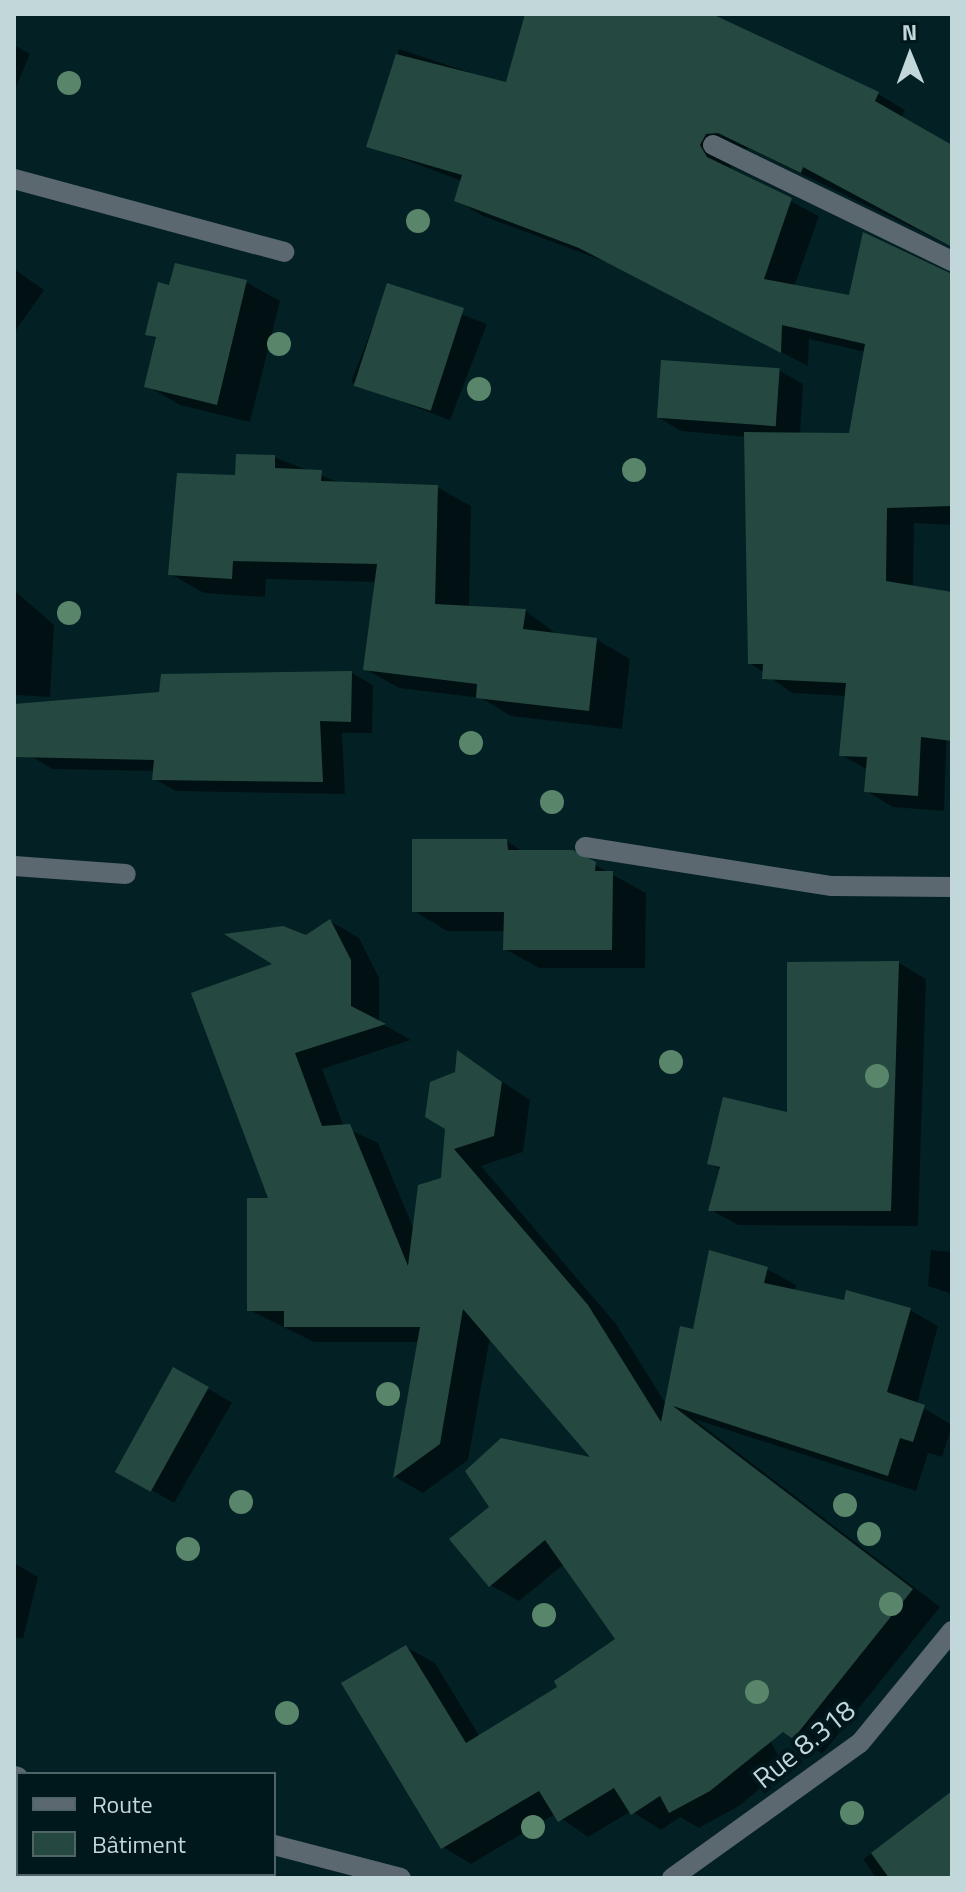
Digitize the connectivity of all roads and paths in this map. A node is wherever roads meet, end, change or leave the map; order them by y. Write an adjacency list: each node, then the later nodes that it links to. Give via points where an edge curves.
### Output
1 (713, 145): 4 (street)
2 (14, 179): 3 (street)
3 (284, 252)
4 (952, 261)
5 (585, 847): 8 (street, via 832,886)
6 (14, 866): 7 (street)
7 (126, 874)
8 (952, 887)
9 (952, 1631): 12 (street, Rue 8.318, via 860,1743)
10 (276, 1846): 11 (street)
11 (401, 1878)
12 (672, 1878)

